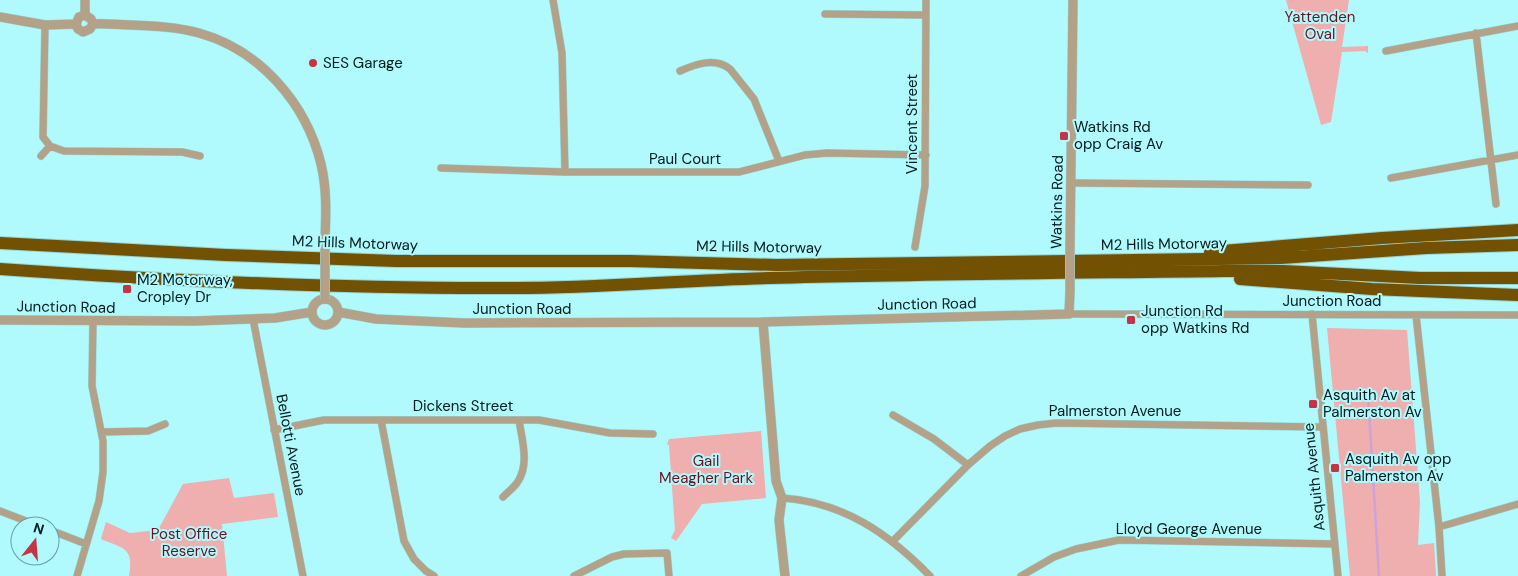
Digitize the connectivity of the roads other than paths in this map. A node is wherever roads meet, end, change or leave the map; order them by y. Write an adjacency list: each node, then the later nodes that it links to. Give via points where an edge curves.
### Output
1 (85, 0): 6 (street)
2 (552, 0): 24 (street, via 562,53)
3 (926, 0): 7 (street, Vincent Street)
4 (1073, 0): 26 (street, Watkins Road)
5 (825, 14): 7 (street)
6 (84, 15): 9 (street); 10 (street, via 91,19)
7 (926, 15): 17 (street, Vincent Street)
8 (0, 17): 11 (street)
9 (76, 24): 10 (street, via 83,32 88,31); 11 (street)
10 (92, 24): 38 (street, bridge, via 173,28 200,34 229,45 278,83 296,105 311,132 323,172 326,199)
11 (45, 25): 16 (street, via 44,137)
12 (1518, 26): 13 (street)
13 (1476, 33): 14 (street); 21 (street)
14 (1386, 51)
15 (680, 71): 22 (street, via 697,64 716,62 730,69 754,99)
16 (50, 146): 19 (street); 20 (street, via 64,151 182,152)
17 (926, 155): 22 (street, Paul Court, via 827,153); 32 (street, Vincent Street, via 926,186)
18 (1518, 155): 21 (street)
19 (41, 156)
20 (200, 156)
21 (1491, 159): 25 (street); 28 (street)
22 (779, 161): 24 (street, Paul Court, via 740,172)
23 (441, 168): 24 (street, Paul Court)
24 (565, 172)
25 (1391, 178)
26 (1072, 183): 27 (street); 41 (street, Watkins Road, bridge)
27 (1308, 185)
28 (1496, 204)
29 (1518, 230): 33 (highway, via 1382,238)
30 (0, 242): 33 (highway, M2 Hills Motorway, via 396,261 776,265)
31 (1518, 245): 33 (highway, M2 Hills Motorway, via 1281,258)
32 (915, 247)
33 (1126, 261)
34 (0, 269): 35 (highway, M2 Hills Motorway, via 238,282 516,288 789,277)
35 (1097, 273): 36 (highway, M2 Hills Motorway, via 1273,271 1420,278); 37 (highway)
36 (1518, 278)
37 (1518, 295)
38 (325, 299): 39 (street, via 317,302); 40 (street, via 335,304)
39 (312, 312): 40 (street, via 316,323 324,325 332,323); 45 (street, Junction Road)
40 (338, 312): 48 (street, Junction Road, via 376,319 464,323)
41 (1069, 314): 42 (street, Junction Road); 48 (street, Junction Road)
42 (1312, 314): 43 (street, Junction Road); 53 (street, Asquith Avenue)
43 (1416, 315): 44 (street, Junction Road); 63 (street)
44 (1518, 315)
45 (253, 319): 47 (street, Junction Road); 54 (street, Bellotti Avenue)
46 (0, 320): 47 (street, Junction Road)
47 (93, 321): 55 (street, via 92,386)
48 (763, 322): 59 (street, via 776,481)
49 (893, 415): 57 (street, via 934,438)
50 (381, 420): 51 (street, Dickens Street); 54 (street, Dickens Street, via 324,420); 70 (street, via 404,541 414,559)
51 (519, 420): 56 (street, Dickens Street, via 539,420 610,433); 58 (street, via 525,463 517,483)
52 (165, 424): 55 (street, via 148,431)
53 (1322, 427): 57 (street, Palmerston Avenue, via 1056,423 1020,429 1005,436); 67 (street, Asquith Avenue)
54 (274, 430): 69 (street, Bellotti Avenue)
55 (102, 432): 66 (street, via 102,480)
56 (653, 434)
57 (968, 465): 65 (street, Palmerston Avenue)
58 (503, 497)
59 (782, 498): 65 (street, via 824,504 871,526); 73 (street, via 779,520)
60 (1518, 504): 63 (street)
61 (0, 511): 62 (street)
62 (13, 516)
63 (1438, 526): 77 (street)
64 (60, 534): 66 (street)
65 (893, 542): 74 (street)
66 (86, 544): 68 (street)
67 (1335, 544): 75 (street, Lloyd George Avenue, via 1119,540 1061,554); 76 (street, Asquith Avenue)
68 (77, 576)
69 (303, 576)
70 (434, 576)
71 (574, 576): 72 (street, via 624,554 668,553)
72 (669, 576)
73 (785, 576)
74 (930, 576)
75 (1021, 576)
76 (1338, 576)
77 (1442, 576)

